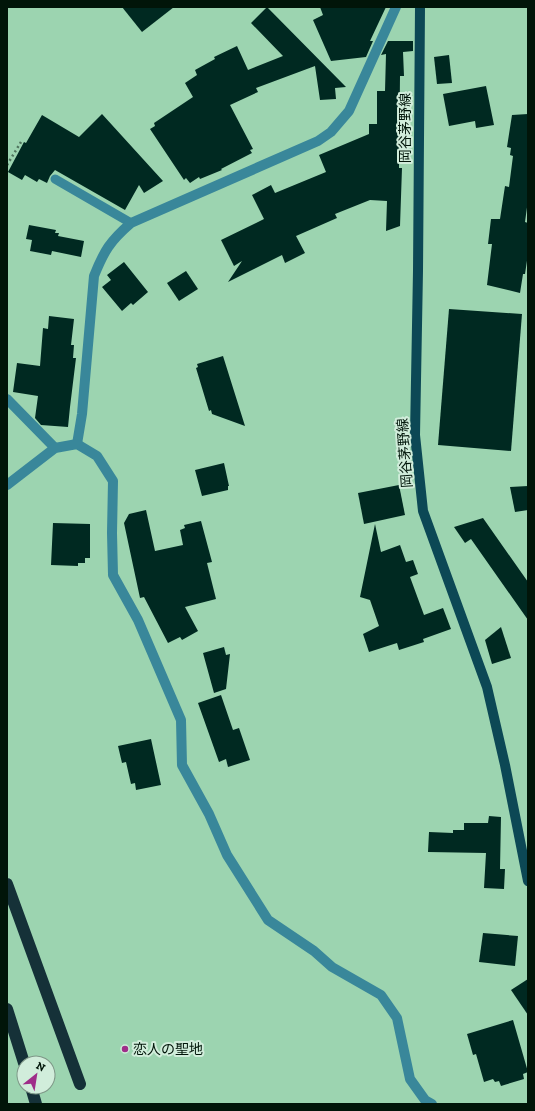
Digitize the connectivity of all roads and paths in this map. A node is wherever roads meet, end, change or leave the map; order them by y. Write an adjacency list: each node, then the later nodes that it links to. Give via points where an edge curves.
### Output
1 (396, 7): 6 (street, via 349,111 331,132 318,141)
2 (420, 7): 11 (main road, 岡谷茅野線, via 415,435 423,511 487,687)
3 (21, 142): 4 (path)
4 (7, 165)
5 (55, 179): 6 (lane)
6 (131, 223): 8 (street, via 116,236 102,255 94,276)
7 (7, 398): 9 (street)
8 (77, 444): 9 (street); 16 (street, via 97,456 113,481 113,575 138,620 181,720 182,765 209,814 227,855 268,920 314,951 332,967 381,995 398,1018 410,1079 424,1100)
9 (55, 448): 10 (street)
10 (7, 485)
11 (528, 881)
12 (7, 884): 15 (highway)
13 (7, 1009): 14 (highway)
14 (21, 1055)
15 (80, 1084)
16 (432, 1104)

